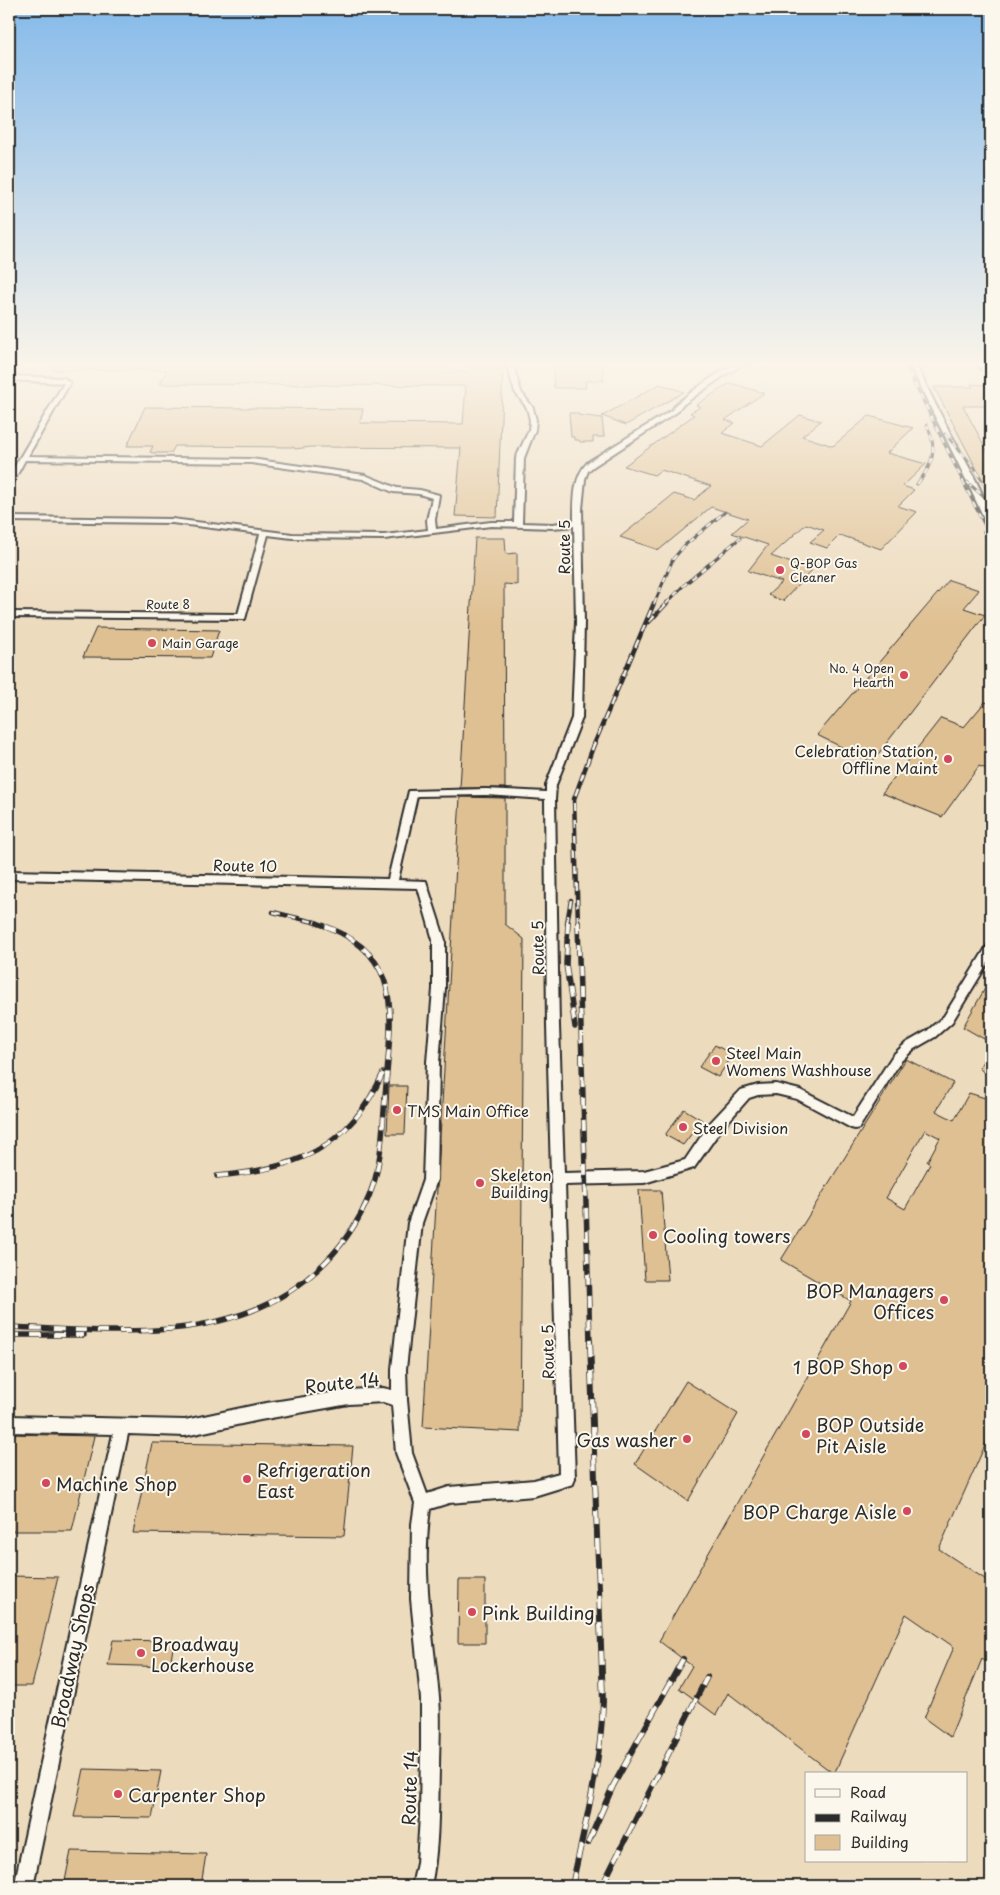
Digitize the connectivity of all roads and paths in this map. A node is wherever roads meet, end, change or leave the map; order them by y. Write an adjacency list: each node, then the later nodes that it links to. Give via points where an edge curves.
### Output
1 (27, 450): 5 (street)
2 (523, 450): 9 (street, via 520,458)
3 (613, 450): 8 (street, Route 5, via 585,470 581,479)
4 (956, 450): 10 (street)
5 (23, 458): 6 (street); 11 (street, via 251,461 365,477 396,490 436,497)
6 (9, 482)
7 (9, 518): 12 (street, via 172,521)
8 (577, 523): 9 (street, via 552,526); 14 (street, Route 5, via 580,622 577,718 551,785)
9 (518, 524): 11 (street, via 467,526)
10 (991, 525)
11 (432, 532): 12 (street, via 384,537)
12 (264, 534): 13 (street, Route 8, via 242,617)
13 (9, 616)
14 (551, 796): 16 (street, via 486,792 413,793); 19 (street, Route 5)
15 (9, 875): 16 (street, Route 10)
16 (392, 884): 17 (street, Route 10, via 422,884)
17 (439, 940): 20 (street, via 430,1180 415,1223 399,1369)
18 (991, 949): 19 (street, via 948,1020 897,1058 855,1124 800,1095 776,1089 758,1090 745,1094 715,1127 689,1164 644,1177)
19 (558, 1179): 23 (street, Route 5, via 566,1478 534,1488 449,1495)
20 (399, 1400): 22 (street, Route 14, via 383,1395 349,1397 185,1428); 23 (street, Route 14, via 404,1453)
21 (9, 1424): 22 (street, Route 14)
22 (122, 1426): 24 (street, Broadway Shops)
23 (423, 1503): 25 (street, Route 14, via 419,1599 430,1700 430,1746 429,1816)
24 (23, 1886)
25 (422, 1886)

